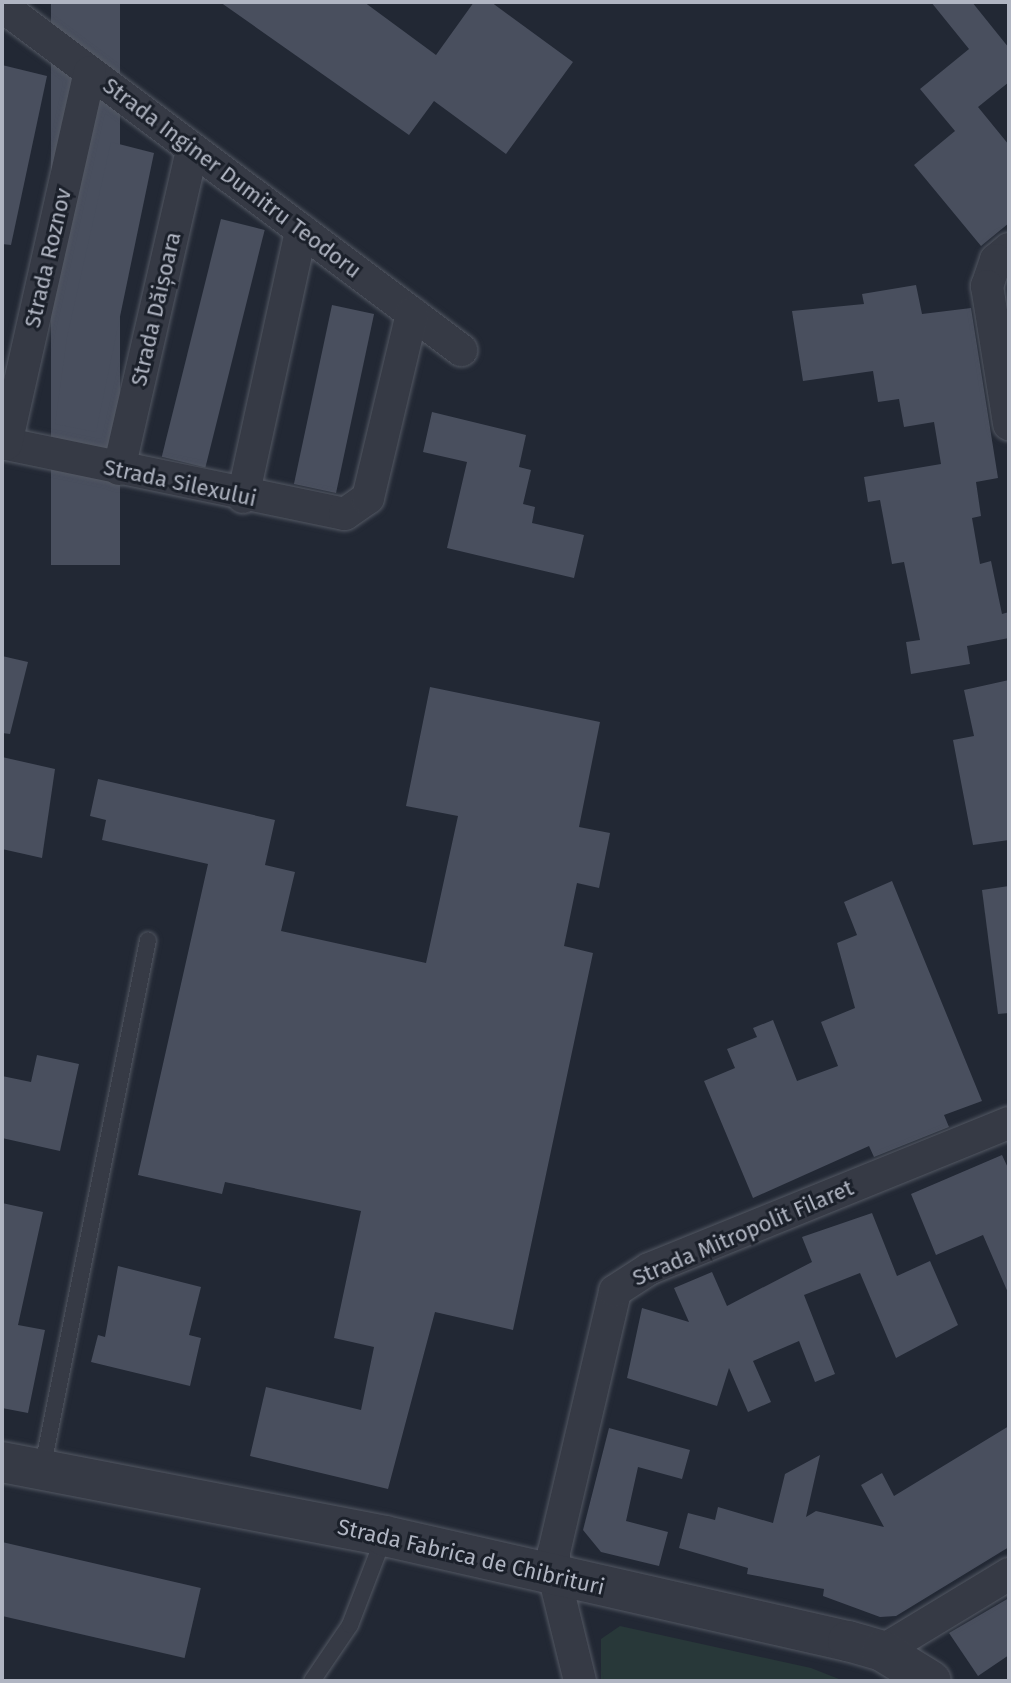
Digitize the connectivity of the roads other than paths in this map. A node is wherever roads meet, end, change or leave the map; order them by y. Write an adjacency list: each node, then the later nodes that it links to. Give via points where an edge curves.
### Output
1 (2, 6): 2 (street, Strada Inginer Dumitru Teodoru)
2 (90, 72): 3 (street, Strada Inginer Dumitru Teodoru); 9 (street, Strada Roznov)
3 (192, 149): 4 (street, Strada Inginer Dumitru Teodoru); 10 (street, Strada Dăișoara)
4 (301, 230): 6 (street, Strada Inginer Dumitru Teodoru); 11 (street)
5 (1009, 249): 8 (street, via 996,260 987,286)
6 (412, 313): 7 (street, Strada Inginer Dumitru Teodoru); 11 (street, Strada Silexului, via 368,498 359,509 334,515)
7 (461, 350)
8 (1009, 424)
9 (4, 444): 10 (street, Strada Silexului)
10 (119, 469): 11 (street, Strada Silexului)
11 (243, 497)
12 (148, 940): 15 (lane)
13 (1009, 1123): 18 (street, Strada Mitropolit Filaret, via 622,1284 611,1302 556,1534)
14 (2, 1462): 15 (street, Strada Fabrica de Chibrituri)
15 (42, 1470): 16 (street, Strada Fabrica de Chibrituri)
16 (385, 1536): 18 (street, Strada Fabrica de Chibrituri); 20 (lane, via 350,1625)
17 (1009, 1574): 19 (street)
18 (554, 1575): 19 (street, Strada Fabrica de Chibrituri); 21 (street, Strada Mitropolit Filaret)
19 (882, 1651): 22 (street, Strada Fabrica de Chibrituri)
20 (312, 1681)
21 (580, 1681)
22 (931, 1681)

